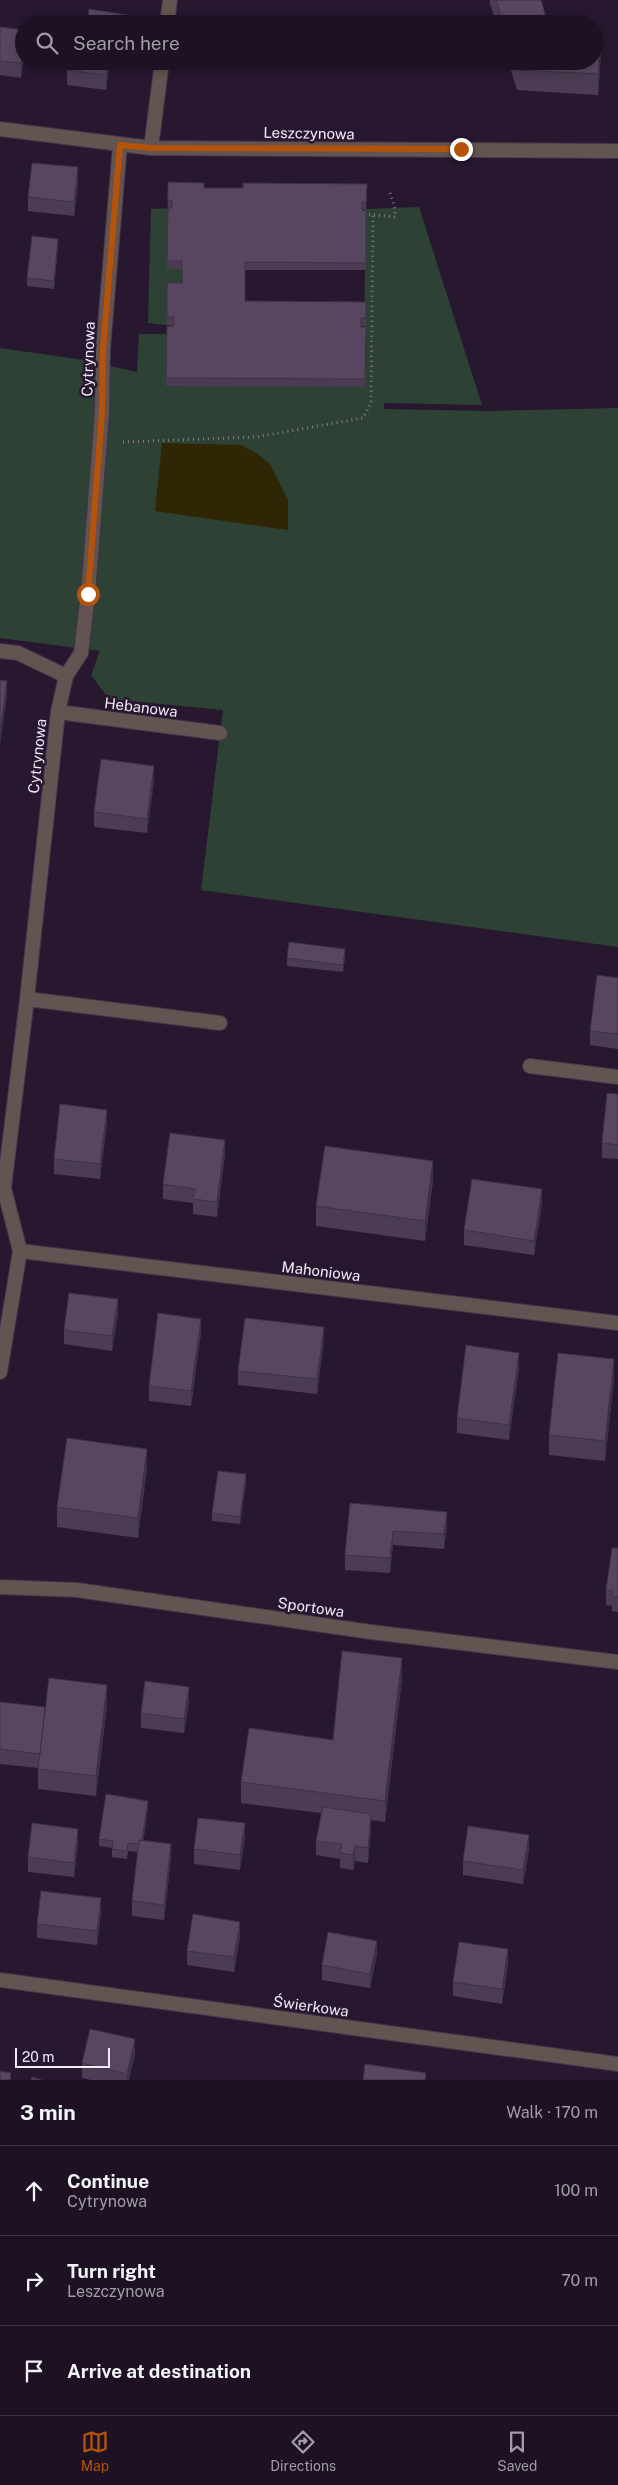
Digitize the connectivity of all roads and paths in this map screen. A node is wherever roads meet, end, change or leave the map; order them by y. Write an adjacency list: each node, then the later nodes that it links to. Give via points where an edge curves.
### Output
1 (170, 0): 2 (street)
2 (168, 15)
3 (161, 70): 6 (street)
4 (0, 130): 5 (street, Leszczynowa)
5 (120, 145): 6 (street, Leszczynowa); 13 (street, Cytrynowa, via 88,594 81,653)
6 (151, 148): 7 (street, Leszczynowa)
7 (618, 151)
8 (389, 190): 10 (path, via 395,217)
9 (362, 214): 10 (path)
10 (373, 215): 11 (path, via 371,403 363,418 256,437)
11 (120, 442)
12 (0, 650): 13 (street, via 18,653)
13 (66, 676): 14 (street, Cytrynowa)
14 (58, 712): 15 (street, Hebanowa); 16 (street, Cytrynowa)
15 (220, 733)
16 (27, 999): 17 (street); 20 (street, Cytrynowa, via 4,1188)
17 (220, 1023)
18 (530, 1066): 19 (street)
19 (618, 1077)
20 (20, 1251): 21 (street, Mahoniowa); 22 (street, Cytrynowa)
21 (618, 1323)
22 (0, 1372)
23 (0, 1587): 24 (street, Sportowa, via 77,1590 371,1632)
24 (618, 1662)
25 (0, 1980): 26 (street, Świerkowa)
26 (618, 2064)

